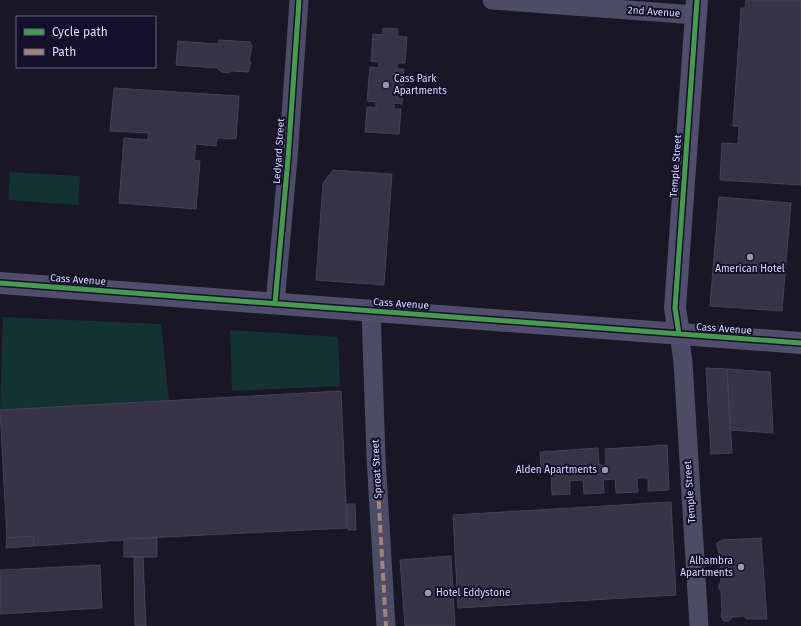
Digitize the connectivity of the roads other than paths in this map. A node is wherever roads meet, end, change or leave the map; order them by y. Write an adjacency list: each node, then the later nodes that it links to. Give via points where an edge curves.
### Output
1 (299, 0): 5 (street, Ledyard Street)
2 (492, 0): 3 (street, 2nd Avenue)
3 (696, 7): 7 (street, Temple Street, via 675,308)
4 (0, 283): 5 (street, Cass Avenue)
5 (275, 303): 6 (street, Cass Avenue)
6 (371, 311): 7 (street, Cass Avenue); 9 (street, Sproat Street)
7 (679, 334): 8 (street, Cass Avenue); 10 (street, Temple Street, via 683,362)
8 (801, 343)
9 (386, 626)
10 (699, 626)

